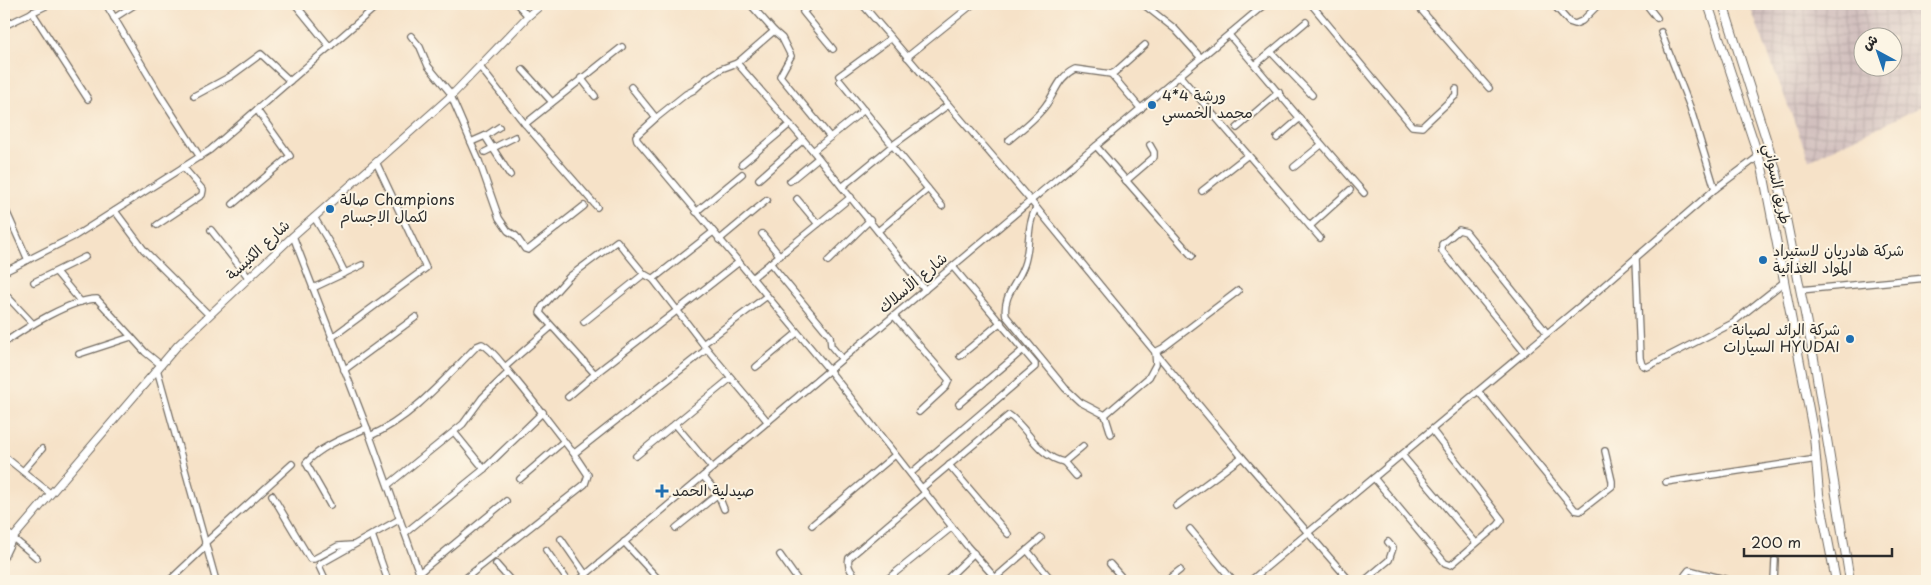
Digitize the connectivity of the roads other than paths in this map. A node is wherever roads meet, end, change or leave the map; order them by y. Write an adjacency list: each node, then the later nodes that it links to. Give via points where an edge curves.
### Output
1 (50, 4): 21 (street)
2 (106, 4): 23 (street)
3 (136, 4): 23 (street)
4 (295, 4): 33 (street)
5 (379, 4): 33 (street)
6 (517, 4): 22 (street)
7 (542, 4): 22 (main road, شارع الكنيسة)
8 (750, 4): 27 (street)
9 (812, 4): 35 (street, via 803,12)
10 (862, 4): 31 (street)
11 (973, 4): 37 (street)
12 (1143, 4): 38 (street, via 1175,29)
13 (1265, 4): 29 (street, شارع الأسلاك)
14 (1311, 4): 49 (street, via 1412,126 1422,127 1456,95)
15 (1416, 4): 48 (street)
16 (1553, 4): 17 (street, via 1569,22 1575,24)
17 (1599, 4)
18 (1646, 4): 24 (street)
19 (1708, 4): 82 (highway, طريق السواني)
20 (1724, 4): 98 (highway, طريق السواني)
21 (32, 12): 26 (street); 55 (street)
22 (528, 16): 41 (main road, شارع الكنيسة)
23 (114, 18): 83 (street)
24 (1657, 18)
25 (1306, 22): 36 (street)
26 (4, 26)
27 (774, 31): 39 (street); 69 (street, via 782,38 791,56 780,76)
28 (1661, 32): 95 (street, via 1690,107)
29 (1230, 35): 38 (street, شارع الأسلاك); 40 (street)
30 (411, 36): 53 (street)
31 (890, 38): 37 (street); 60 (street, via 840,78)
32 (1145, 45): 43 (street)
33 (330, 47): 46 (street)
34 (622, 47): 45 (street)
35 (833, 49)
36 (1271, 52): 40 (street); 51 (street)
37 (908, 57): 57 (street)
38 (1201, 58): 44 (street, شارع الأسلاك)
39 (737, 63): 61 (street, via 721,69); 64 (street)
40 (1255, 65): 50 (street)
41 (480, 67): 53 (main road, شارع الكنيسة); 63 (street)
42 (523, 70): 56 (street)
43 (1112, 74): 58 (street); 72 (street, via 1075,69 1060,82 1038,115)
44 (1180, 76): 58 (street, شارع الأسلاك); 81 (street)
45 (580, 78): 54 (street); 56 (street)
46 (290, 81): 52 (street, via 261,54); 59 (street)
47 (631, 87): 61 (street)
48 (1489, 88)
49 (1456, 89)
50 (1279, 92): 62 (street); 66 (street)
51 (1312, 95)
52 (194, 96)
53 (451, 96): 73 (street); 85 (main road, شارع الكنيسة)
54 (595, 96)
55 (88, 99)
56 (552, 102): 63 (street)
57 (948, 105): 74 (street); 105 (street)
58 (1141, 109): 77 (street, شارع الأسلاك)
59 (257, 110): 83 (street); 106 (street, via 290,156)
60 (864, 110): 69 (street); 74 (street)
61 (656, 118): 113 (street, via 636,136 637,140)
62 (1300, 118): 70 (street); 76 (street)
63 (526, 124): 110 (street)
64 (790, 124): 71 (street); 86 (street)
65 (499, 127): 67 (street)
66 (1238, 128)
67 (485, 136): 73 (street); 78 (street)
68 (515, 137): 78 (street)
69 (830, 137): 79 (street)
70 (1277, 138)
71 (803, 140): 79 (street); 91 (street)
72 (1009, 140)
73 (470, 142): 108 (street, via 499,218 525,249 528,250)
74 (893, 145): 94 (street); 96 (street)
75 (1150, 145): 92 (street, via 1154,157)
76 (1321, 145): 88 (street); 100 (street)
77 (1096, 146): 92 (street); 105 (street, شارع الأسلاك)
78 (493, 148): 80 (street); 90 (street)
79 (813, 151): 84 (street)
80 (485, 152)
81 (1248, 155): 99 (street); 121 (street)
82 (1759, 156): 95 (street); 101 (highway, طريق السواني)
83 (200, 157): 87 (street)
84 (818, 158): 93 (street); 94 (street)
85 (376, 162): 114 (main road, شارع الكنيسة); 168 (street, via 426,268)
86 (742, 164)
87 (183, 167): 112 (street); 120 (street, via 203,190 202,195)
88 (1294, 167)
89 (742, 174): 113 (street)
90 (510, 175)
91 (758, 179)
92 (1126, 180): 131 (street)
93 (790, 181)
94 (842, 187): 102 (street)
95 (1714, 188): 133 (street)
96 (928, 189): 109 (street); 124 (street)
97 (1350, 190): 121 (street)
98 (1780, 190): 101 (highway); 116 (highway, طريق السواني)
99 (1202, 191)
100 (1364, 192)
101 (1766, 192): 115 (highway, طريق السواني)
102 (850, 197): 117 (street); 119 (street)
103 (798, 199): 119 (street)
104 (767, 200): 129 (street)
105 (1031, 201): 111 (street); 139 (street, شارع الأسلاك)
106 (233, 204)
107 (4, 206): 118 (street)
108 (584, 206)
109 (942, 206)
110 (598, 207)
111 (1036, 208): 172 (street); 190 (street, via 1030,223 1024,267 1005,303 1006,316 1065,388 1080,402)
112 (115, 212): 134 (street); 158 (street, via 144,250)
113 (696, 212): 125 (street)
114 (314, 217): 127 (main road, شارع الكنيسة); 142 (street)
115 (1771, 217): 116 (highway, via 1779,214); 149 (highway, طريق السواني)
116 (1785, 218): 152 (highway, طريق السواني)
117 (870, 220): 124 (street); 135 (street)
118 (11, 223): 122 (street); 134 (street)
119 (818, 224): 130 (street)
120 (158, 225)
121 (1310, 226): 128 (street)
122 (4, 227)
123 (210, 230): 144 (street)
124 (878, 231): 151 (street)
125 (713, 232): 129 (street); 147 (street)
126 (762, 234): 130 (street)
127 (293, 236): 144 (main road, شارع الكنيسة); 150 (street)
128 (1320, 238)
129 (719, 240): 136 (street)
130 (780, 256): 137 (street)
131 (1192, 256)
132 (85, 257): 141 (street)
133 (1636, 258): 149 (street, via 1640,358 1647,368 1735,322); 166 (street)
134 (28, 260): 140 (street)
135 (828, 261)
136 (739, 262): 145 (street); 157 (street)
137 (770, 263): 145 (street); 176 (street, via 830,336 831,346)
138 (362, 265): 142 (street)
139 (952, 267): 151 (street, شارع الأسلاك); 162 (street)
140 (4, 272)
141 (56, 272): 148 (street); 156 (street)
142 (345, 273): 150 (street)
143 (644, 274): 147 (street); 161 (street); 164 (street, via 619,242 612,243 569,277 540,310)
144 (248, 278): 158 (main road, شارع الكنيسة)
145 (752, 278): 155 (street)
146 (1927, 278): 152 (street)
147 (653, 279): 157 (street)
148 (34, 282)
149 (1784, 282): 208 (highway, طريق السواني)
150 (313, 288): 168 (street)
151 (925, 290): 159 (street, شارع الأسلاك)
152 (1800, 290): 285 (highway, طريق السواني)
153 (1238, 291): 172 (street)
154 (4, 292): 163 (street)
155 (767, 296): 165 (street); 170 (street)
156 (81, 302): 163 (street); 167 (street, via 99,300)
157 (678, 310): 170 (street); 183 (street)
158 (209, 315): 177 (main road, شارع الكنيسة)
159 (894, 316): 176 (street, شارع الأسلاك); 189 (street, via 949,380 946,387)
160 (416, 317): 180 (street)
161 (584, 322)
162 (1000, 322): 171 (street); 175 (street)
163 (33, 324): 169 (street)
164 (551, 327): 178 (street); 183 (street)
165 (797, 333): 179 (street); 181 (street)
166 (1547, 334): 173 (street); 173 (street, via 1466,232 1459,230 1450,236 1442,244 1442,251)
167 (131, 337): 174 (street); 177 (street)
168 (331, 338): 180 (street)
169 (4, 342)
170 (705, 347): 184 (street); 201 (street, via 576,452)
171 (1023, 350): 187 (street); 215 (street, via 1035,367)
172 (1155, 352): 190 (street, via 1156,364 1149,377); 207 (street)
173 (1524, 352): 185 (street)
174 (79, 354)
175 (960, 356)
176 (842, 359): 181 (street, شارع الأسلاك)
177 (159, 367): 223 (main road, شارع الكنيسة); 245 (street)
178 (505, 367): 182 (street); 197 (street, via 482,344 409,412)
179 (756, 367)
180 (344, 370): 193 (street)
181 (829, 370): 191 (street, شارع الأسلاك); 203 (street)
182 (510, 372): 188 (street); 195 (street, via 482,398)
183 (595, 374): 186 (street)
184 (731, 378): 191 (street); 192 (street)
185 (1478, 391): 194 (street); 202 (street, via 1575,510 1580,511 1612,486)
186 (568, 397)
187 (959, 404)
188 (543, 412): 198 (street); 213 (street)
189 (919, 412)
190 (1105, 415): 196 (street)
191 (768, 422): 212 (street, شارع الأسلاك)
192 (676, 424): 206 (street); 212 (street)
193 (367, 428): 197 (street); 227 (street, via 331,445 306,462)
194 (1432, 430): 204 (street); 246 (street, via 1501,517 1501,522)
195 (454, 432): 213 (street); 221 (street)
196 (1111, 434)
197 (370, 436): 221 (street)
198 (564, 441): 201 (street); 219 (street)
199 (1083, 446): 209 (street)
200 (42, 449): 214 (street)
201 (571, 450): 267 (street, via 588,475 585,484)
202 (1605, 451)
203 (896, 455): 215 (street); 231 (street)
204 (1402, 455): 218 (street); 246 (street)
205 (4, 456): 214 (street)
206 (636, 456)
207 (1242, 457): 228 (street); 237 (street)
208 (1816, 459): 220 (street); 284 (highway, طريق السواني, via 1819,494)
209 (1064, 462): 211 (street, via 1049,457 1009,415); 217 (street)
210 (292, 464): 245 (street)
211 (949, 465): 222 (street); 239 (street)
212 (712, 468): 216 (street, شارع الأسلاك)
213 (484, 470): 236 (street)
214 (23, 471): 223 (street)
215 (911, 473): 222 (street)
216 (703, 476): 224 (street); 243 (street, شارع الأسلاك)
217 (1076, 476)
218 (1374, 478): 237 (street); 246 (street, via 1446,564 1451,564)
219 (520, 479)
220 (1666, 482)
221 (388, 485): 230 (street)
222 (924, 491): 232 (street); 272 (street, via 849,558 852,572)
223 (50, 494): 240 (main road, شارع الكنيسة)
224 (718, 494): 229 (street); 233 (street)
225 (272, 495): 247 (street, via 310,559 338,546)
226 (506, 501): 258 (street)
227 (330, 506)
228 (1176, 506)
229 (724, 510)
230 (400, 518): 236 (street); 238 (street)
231 (812, 525)
232 (952, 527): 250 (street); 273 (street)
233 (676, 528)
234 (1190, 529): 277 (street)
235 (4, 531): 240 (main road)
236 (405, 533): 258 (street)
237 (1308, 533): 278 (street); 279 (street)
238 (372, 534): 247 (street); 265 (street)
239 (1008, 534)
240 (13, 538): 252 (street); 253 (street)
241 (1041, 538): 249 (street)
242 (561, 540): 260 (street)
243 (624, 542): 260 (street, شارع الأسلاك); 270 (street)
244 (1388, 542): 280 (street, via 1393,548 1389,560)
245 (206, 544): 262 (street); 263 (street)
246 (1476, 544)
247 (352, 545): 264 (street, via 320,564)
248 (546, 550): 269 (street)
249 (1027, 550): 259 (street); 261 (street)
250 (974, 553): 261 (street); 274 (street)
251 (780, 554): 271 (street)
252 (4, 557)
253 (37, 558)
254 (1774, 560): 283 (street)
255 (496, 564): 268 (street)
256 (1110, 564): 275 (street)
257 (1180, 570): 276 (street)
258 (419, 573): 266 (street)
259 (1049, 577)
260 (582, 579)
261 (997, 580)
262 (169, 581)
263 (216, 581)
264 (326, 581)
265 (388, 581)
266 (422, 581)
267 (462, 581)
268 (511, 581)
269 (568, 581)
270 (660, 581)
271 (797, 581)
272 (860, 581)
273 (885, 581)
274 (945, 581)
275 (1125, 581)
276 (1166, 581)
277 (1233, 581)
278 (1250, 581)
279 (1350, 581)
280 (1364, 581)
281 (1685, 581): 282 (street, via 1688,570)
282 (1732, 581)
283 (1774, 581)
284 (1836, 581)
285 (1850, 581)

